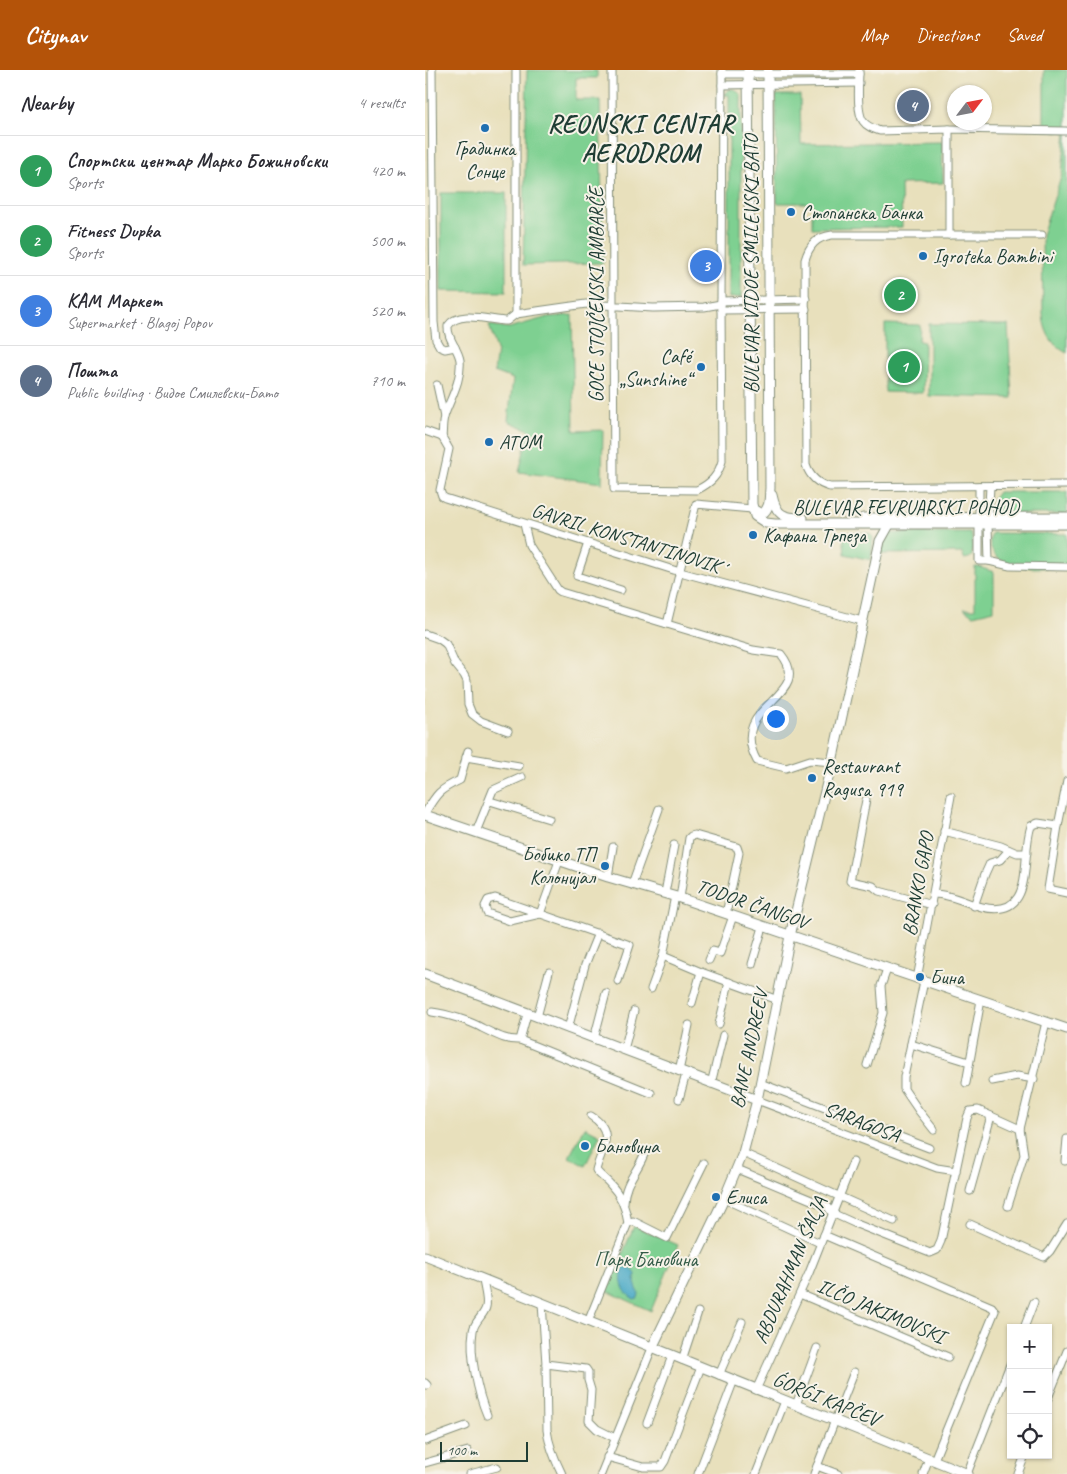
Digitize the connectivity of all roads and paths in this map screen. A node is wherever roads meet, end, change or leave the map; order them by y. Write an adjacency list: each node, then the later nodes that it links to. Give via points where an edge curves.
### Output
1 (432, 70): 16 (street)
2 (516, 70): 25 (street)
3 (612, 70): 23 (street, GOCE STOJČEVSKI AMBARČE)
4 (722, 72): 5 (street); 10 (street)
5 (748, 72): 6 (street); 11 (street, BULEVAR VIDOE SMILEVSKI BATO)
6 (768, 72): 7 (street); 9 (street, BULEVAR VIDOE SMILEVSKI BATO)
7 (859, 72): 8 (street)
8 (859, 83): 9 (street); 12 (street, via 860,114 870,128 896,132)
9 (768, 84): 11 (street); 21 (street, BULEVAR VIDOE SMILEVSKI BATO)
10 (722, 85): 11 (street); 22 (street)
11 (748, 85): 20 (street, BULEVAR VIDOE SMILEVSKI BATO)
12 (947, 129)
13 (949, 130): 17 (street)
14 (992, 130): 15 (street)
15 (1066, 131)
16 (429, 142): 26 (street, via 436,340 445,349)
17 (949, 235): 18 (street); 19 (street, via 832,235 819,239 810,247 805,260)
18 (1042, 235)
19 (806, 299): 21 (street); 24 (street)
20 (750, 304): 21 (street); 22 (street); 35 (street, BULEVAR VIDOE SMILEVSKI BATO)
21 (769, 304): 24 (street); 34 (street, BULEVAR VIDOE SMILEVSKI BATO)
22 (721, 305): 23 (street, via 670,308); 23 (street, GOCE STOJČEVSKI AMBARČE, via 722,461 714,478 697,490 614,489)
23 (613, 306): 25 (street, via 586,304)
24 (805, 309): 32 (street, via 806,465 814,478 830,487)
25 (516, 314): 26 (street, via 507,321 476,317 452,322 448,331)
26 (455, 347): 28 (street, via 459,367 453,398)
27 (437, 386): 28 (street)
28 (444, 417): 30 (street)
29 (425, 431): 30 (street)
30 (442, 437): 38 (street, GAVRIL KONSTANTINOVIḰ, via 449,450 440,490 442,496)
31 (1067, 485): 33 (street)
32 (979, 486): 33 (street); 37 (street)
33 (989, 486): 37 (street)
34 (770, 488): 35 (street, via 767,511 762,514); 37 (street, BULEVAR FEVRUARSKI POHOD, via 776,510 792,518)
35 (752, 509): 39 (street, BULEVAR FEVRUARSKI POHOD, via 760,520 775,524); 46 (street, via 697,504)
36 (1067, 517): 37 (street, BULEVAR FEVRUARSKI POHOD)
37 (984, 521): 40 (street, BULEVAR FEVRUARSKI POHOD); 41 (street, BULEVAR FEVRUARSKI POHOD); 44 (street); 44 (street, via 979,561)
38 (524, 524): 43 (street, GAVRIL KONSTANTINOVIḰ); 49 (street, via 529,545 558,590)
39 (870, 524): 41 (street, BULEVAR FEVRUARSKI POHOD); 42 (street)
40 (1067, 524)
41 (889, 525): 42 (street, BANE ANDREEV)
42 (880, 541): 48 (street, BANE ANDREEV)
43 (588, 543): 46 (street, GAVRIL KONSTANTINOVIḰ); 47 (street, via 577,576)
44 (989, 561): 45 (street, via 1011,566)
45 (1067, 567)
46 (680, 572): 48 (street, GAVRIL KONSTANTINOVIḰ); 49 (street)
47 (621, 590)
48 (862, 620): 52 (street, BANE ANDREEV)
49 (667, 624): 52 (street, via 753,650 781,654 788,662 790,678 785,689 753,722 749,744 752,752 757,761 780,768 810,760)
50 (425, 634): 51 (street, via 445,644 464,675 472,714)
51 (508, 731)
52 (832, 762): 83 (street, BANE ANDREEV)
53 (519, 766): 61 (street, via 467,754 462,779 442,788)
54 (522, 777): 58 (street, via 493,790)
55 (1067, 780): 59 (street)
56 (951, 796): 64 (street, BRANKO GAPO)
57 (865, 800): 77 (street, via 850,881)
58 (490, 801): 62 (street); 65 (street)
59 (1064, 806): 63 (street)
60 (659, 809): 72 (street)
61 (425, 814): 65 (street, TODOR ČANGOV)
62 (549, 819)
63 (1058, 826): 69 (street, via 1039,822 1032,825); 74 (street, via 1048,889)
64 (944, 831): 68 (street); 75 (street, BRANKO GAPO)
65 (476, 832): 70 (street, TODOR ČANGOV)
66 (675, 845): 73 (street)
67 (613, 847): 71 (street)
68 (1009, 850): 69 (street); 78 (street, via 1000,860 990,863)
69 (1027, 853): 78 (street, via 1021,894 1012,905 996,909)
70 (559, 861): 71 (street, TODOR ČANGOV); 79 (street)
71 (608, 877): 72 (street, TODOR ČANGOV)
72 (633, 884): 73 (street, TODOR ČANGOV)
73 (665, 893): 76 (street, TODOR ČANGOV)
74 (1067, 893)
75 (934, 894): 77 (street, BRANKO GAPO); 78 (street, via 948,894)
76 (678, 897): 80 (street, TODOR ČANGOV); 80 (street, via 691,836 737,847); 84 (street)
77 (932, 905): 91 (street, BRANKO GAPO)
78 (974, 906)
79 (540, 914): 79 (street, via 495,898 488,900 485,906 487,913 510,921); 82 (street)
80 (729, 915): 81 (street, TODOR ČANGOV); 85 (street, via 720,953 713,951)
81 (763, 927): 83 (street, TODOR ČANGOV); 86 (street)
82 (598, 933): 92 (street, via 630,945); 106 (street, via 585,965)
83 (791, 936): 87 (street, TODOR ČANGOV); 96 (street, BANE ANDREEV)
84 (663, 956): 89 (street); 94 (street)
85 (709, 960)
86 (752, 964)
87 (887, 968): 91 (street, TODOR ČANGOV); 114 (street, via 881,986 883,1013)
88 (549, 972): 102 (street)
89 (701, 972): 93 (street); 98 (street)
90 (425, 974): 101 (street)
91 (921, 980): 97 (street, TODOR ČANGOV); 111 (street, BRANKO GAPO)
92 (618, 981)
93 (729, 982): 96 (street); 104 (street)
94 (651, 990)
95 (606, 993): 109 (street)
96 (778, 1000): 120 (street, BANE ANDREEV)
97 (981, 1000): 103 (street, TODOR ČANGOV); 113 (street)
98 (692, 1003)
99 (634, 1011): 112 (street)
100 (432, 1012): 110 (street, via 511,1041)
101 (527, 1014): 102 (street); 110 (street)
102 (537, 1017): 106 (street)
103 (1046, 1022): 107 (street, TODOR ČANGOV); 116 (street)
104 (719, 1024)
105 (689, 1025): 115 (street)
106 (568, 1029): 109 (street)
107 (1067, 1029)
108 (723, 1035): 119 (street)
109 (595, 1039): 112 (street)
110 (520, 1040): 121 (street)
111 (911, 1044): 113 (street); 127 (street, BRANKO GAPO, via 904,1077 905,1089)
112 (624, 1050): 115 (street)
113 (969, 1062): 118 (street)
114 (867, 1065)
115 (683, 1072): 119 (street); 122 (street)
116 (1034, 1079): 117 (street, via 1017,1076); 126 (street)
117 (992, 1081)
118 (966, 1083)
119 (711, 1084): 123 (street)
120 (761, 1084): 123 (street, BANE ANDREEV); 129 (street)
121 (651, 1093)
122 (679, 1099)
123 (757, 1100): 131 (street, BANE ANDREEV); 136 (street, SARAGOSA, via 937,1168)
124 (591, 1116): 141 (street, via 599,1121 605,1135 604,1150 596,1170 612,1185)
125 (991, 1116): 126 (street); 136 (street, via 978,1110 970,1111); 137 (street)
126 (1020, 1129): 140 (street, via 1023,1155)
127 (934, 1130)
128 (1067, 1139): 132 (street)
129 (929, 1148)
130 (645, 1152): 141 (street, via 626,1189)
131 (743, 1153): 135 (street, BANE ANDREEV); 138 (street)
132 (1065, 1161)
133 (853, 1162): 138 (street, ABDURAHMAN ŠALJA)
134 (704, 1163): 144 (street, via 667,1238 633,1221)
135 (737, 1168): 139 (street, BANE ANDREEV); 142 (street, via 828,1207)
136 (955, 1171): 142 (street, via 941,1241 937,1250 930,1253)
137 (970, 1191)
138 (838, 1196): 142 (street, ABDURAHMAN ŠALJA); 143 (street)
139 (724, 1199): 148 (street); 158 (street, BANE ANDREEV)
140 (1008, 1206)
141 (625, 1208): 144 (street)
142 (832, 1213): 147 (street, ABDURAHMAN ŠALJA)
143 (894, 1221)
144 (628, 1223): 155 (street)
145 (969, 1224): 146 (street, via 1044,1257)
146 (1067, 1224)
147 (823, 1235): 148 (street, ABDURAHMAN ŠALJA); 182 (street, via 995,1311)
148 (820, 1243): 151 (street, ABDURAHMAN ŠALJA)
149 (425, 1256): 150 (street, ǴORǴI KAPČEV)
150 (483, 1280): 153 (street, ǴORǴI KAPČEV); 174 (street, via 487,1305 475,1324 472,1341 477,1388)
151 (800, 1294): 162 (street, ILČO JAKIMOVSKI); 171 (street, ABDURAHMAN ŠALJA)
152 (1034, 1302): 157 (street)
153 (542, 1303): 155 (street, ǴORǴI KAPČEV); 164 (street)
154 (698, 1312): 163 (street)
155 (588, 1322): 158 (street, ǴORǴI KAPČEV)
156 (742, 1322): 168 (street)
157 (1026, 1324)
158 (652, 1348): 161 (street, ǴORǴI KAPČEV); 178 (street)
159 (817, 1348): 173 (street)
160 (1067, 1351): 170 (street)
161 (672, 1356): 163 (street, ǴORǴI KAPČEV); 176 (street)
162 (948, 1357)
163 (682, 1360): 165 (street, ǴORǴI KAPČEV)
164 (546, 1364): 178 (street, via 587,1369 591,1390 589,1421); 188 (street, via 548,1440)
165 (701, 1367): 168 (street, ǴORǴI KAPČEV); 181 (street, via 661,1467 643,1467)
166 (1008, 1369): 195 (street)
167 (854, 1372): 175 (street)
168 (719, 1375): 169 (street, ǴORǴI KAPČEV)
169 (733, 1380): 171 (street, ǴORǴI KAPČEV); 190 (street)
170 (1052, 1388)
171 (756, 1390): 172 (street, ǴORǴI KAPČEV)
172 (785, 1401): 173 (street, ǴORǴI KAPČEV); 191 (street)
173 (796, 1405): 175 (street, ǴORǴI KAPČEV)
174 (487, 1415)
175 (835, 1421): 182 (street, ǴORǴI KAPČEV); 185 (street)
176 (647, 1423)
177 (466, 1426): 179 (street)
178 (615, 1438): 181 (street)
179 (425, 1441)
180 (468, 1451): 184 (street)
181 (607, 1457): 189 (street)
182 (932, 1459): 194 (street); 195 (street, ǴORǴI KAPČEV)
183 (1024, 1459): 196 (street)
184 (425, 1464)
185 (817, 1466): 192 (street); 193 (street)
186 (497, 1467): 187 (street)
187 (470, 1474)
188 (562, 1474)
189 (601, 1474)
190 (698, 1474)
191 (756, 1474)
192 (814, 1474)
193 (838, 1474)
194 (923, 1474)
195 (967, 1474)
196 (1018, 1474)

